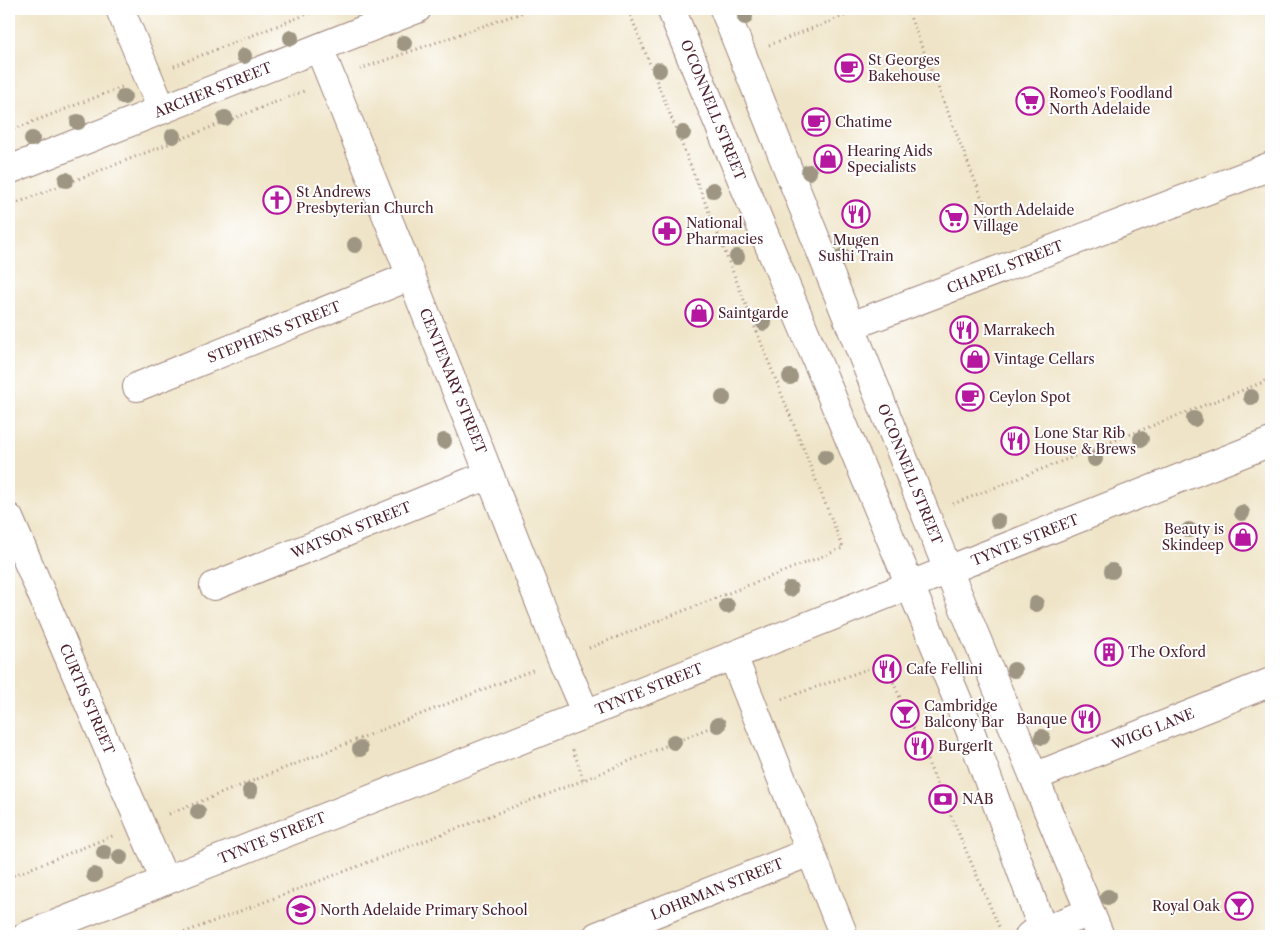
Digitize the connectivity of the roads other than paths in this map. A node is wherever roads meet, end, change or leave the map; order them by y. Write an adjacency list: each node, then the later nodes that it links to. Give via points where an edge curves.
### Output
1 (120, 9): 6 (street)
2 (417, 9): 5 (street, ARCHER STREET)
3 (671, 9): 17 (street, O'CONNELL STREET)
4 (724, 9): 10 (street, O'CONNELL STREET)
5 (319, 48): 6 (street, ARCHER STREET); 9 (street, CENTENARY STREET)
6 (162, 110): 8 (street, ARCHER STREET)
7 (1271, 166): 10 (street, CHAPEL STREET)
8 (9, 170)
9 (411, 276): 11 (street, STEPHENS STREET); 13 (street, CENTENARY STREET)
10 (851, 326): 15 (street, O'CONNELL STREET)
11 (137, 388)
12 (1271, 442): 15 (street, TYNTE STREET)
13 (490, 476): 16 (street, WATSON STREET); 20 (street, CENTENARY STREET)
14 (9, 518): 23 (street, CURTIS STREET)
15 (948, 570): 17 (street, TYNTE STREET); 21 (street, O'CONNELL STREET)
16 (214, 586)
17 (909, 586): 18 (street, TYNTE STREET); 25 (street, O'CONNELL STREET, via 970,730)
18 (733, 656): 20 (street, TYNTE STREET); 22 (street)
19 (1271, 682): 21 (street, WIGG LANE)
20 (586, 714): 23 (street, TYNTE STREET)
21 (1034, 777): 24 (street, O'CONNELL STREET)
22 (810, 852): 27 (street, LOHRMAN STREET); 28 (street)
23 (165, 881): 26 (street, TYNTE STREET)
24 (1090, 912): 25 (street); 29 (street, O'CONNELL STREET)
25 (1039, 934)
26 (26, 936)
27 (597, 936)
28 (844, 936)
29 (1100, 936)

